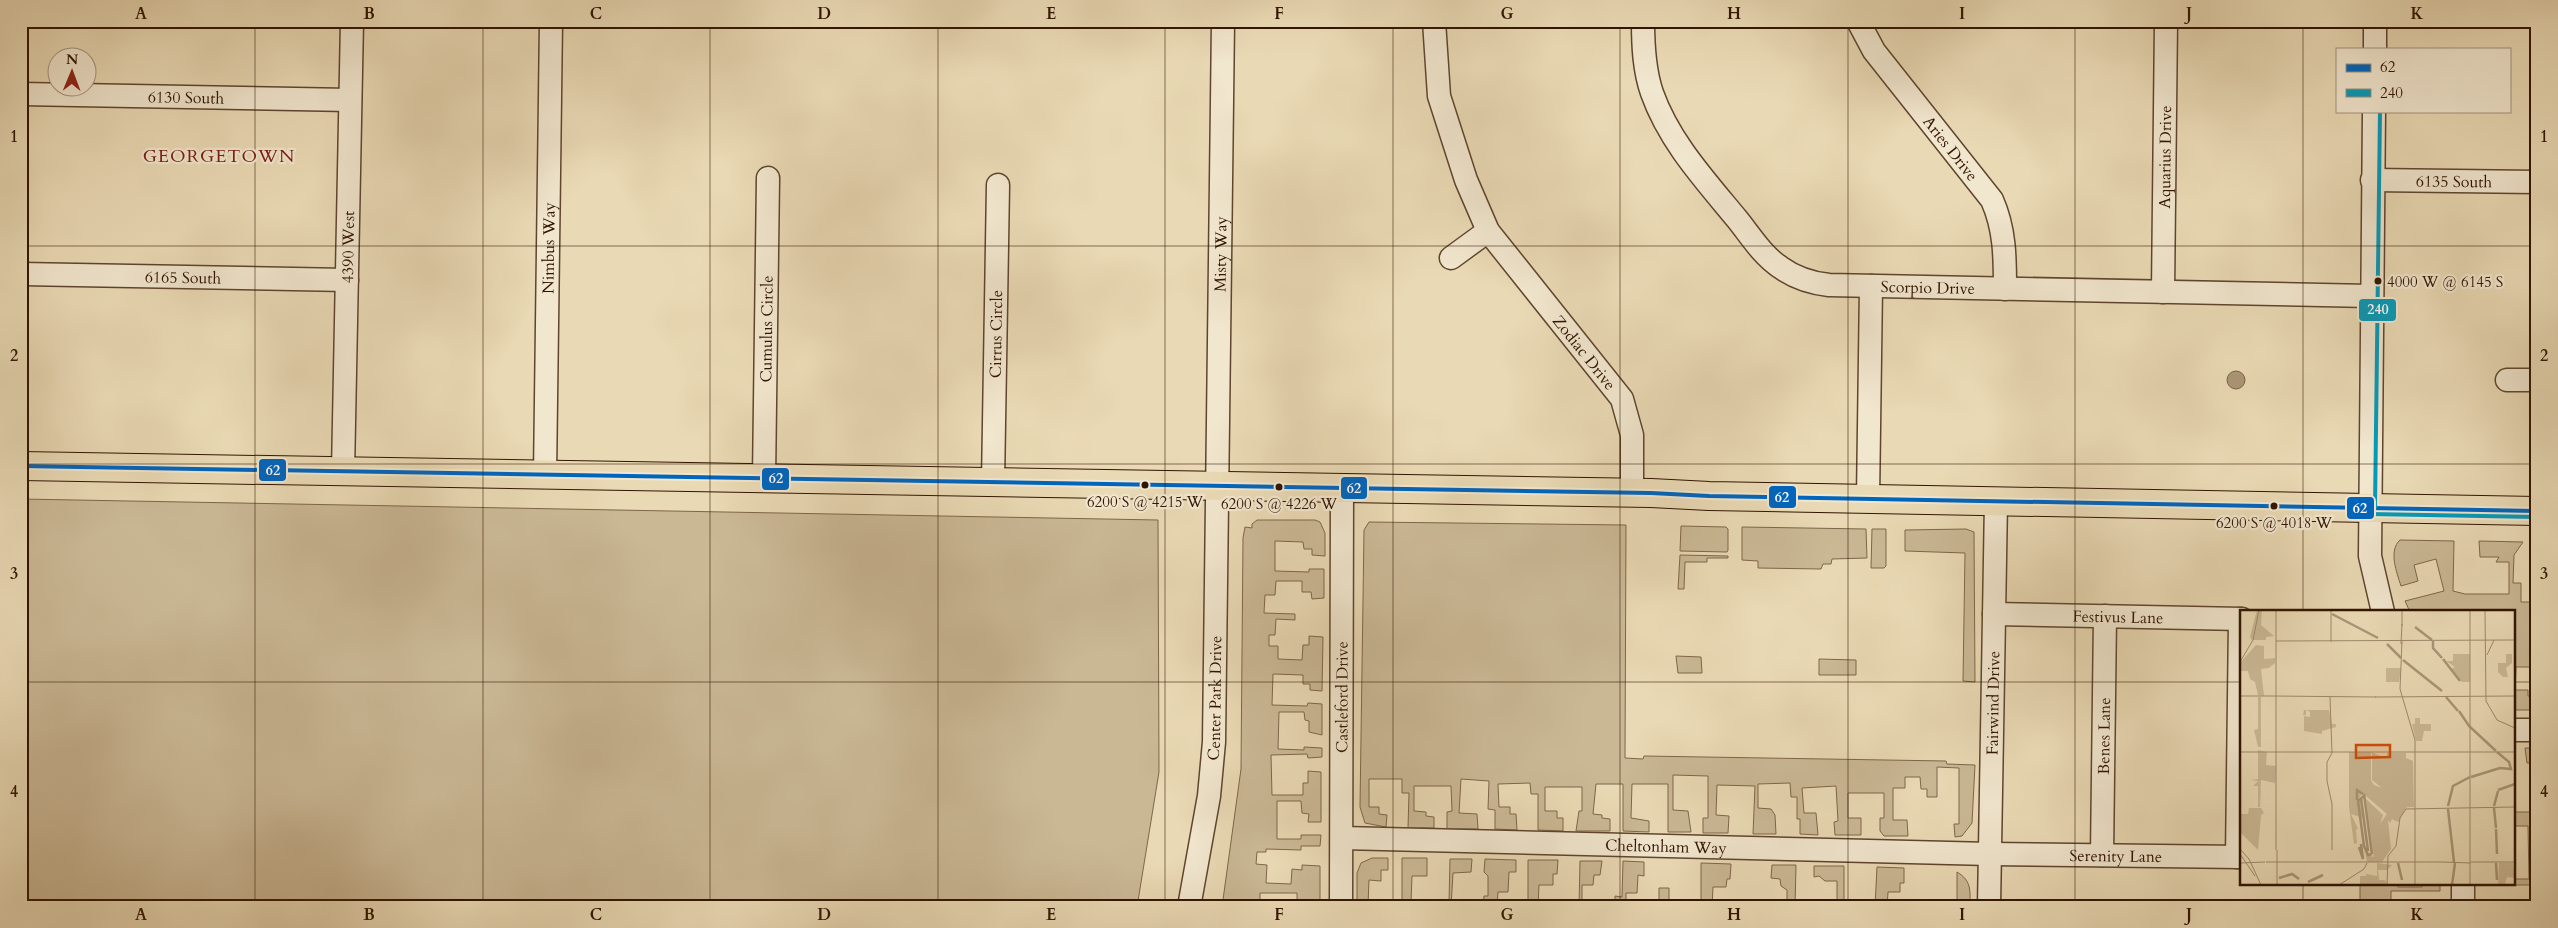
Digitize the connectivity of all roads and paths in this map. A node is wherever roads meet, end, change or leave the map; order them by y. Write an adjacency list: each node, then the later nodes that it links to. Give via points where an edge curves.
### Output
1 (352, 21): 11 (street, 4390 West)
2 (551, 21): 29 (street, Nimbus Way)
3 (1223, 21): 32 (street, Misty Way)
4 (1434, 21): 17 (street, Zodiac Drive, via 1439,96 1466,180)
5 (1643, 21): 21 (street, Scorpio Drive, via 1643,50 1651,90 1662,117 1676,143 1767,256 1791,275 1812,283)
6 (1858, 21): 22 (street, Aries Drive, via 1874,51 1992,200 2003,239)
7 (2166, 21): 23 (street, Aquarius Drive)
8 (2375, 21): 9 (street)
9 (2374, 48)
10 (21, 94): 11 (street, 6130 South)
11 (350, 100): 20 (street, 4390 West)
12 (2374, 112): 14 (street)
13 (768, 178): 30 (street, Cumulus Circle)
14 (2372, 180): 15 (street, 6135 South); 24 (street)
15 (2537, 182)
16 (998, 185): 31 (street, Cirrus Circle)
17 (1488, 231): 18 (street); 34 (street, Zodiac Drive, via 1622,400 1632,435)
18 (1451, 258)
19 (21, 274): 20 (street, 6165 South)
20 (347, 280): 28 (street, 4390 West)
21 (1871, 286): 22 (street, Scorpio Drive); 35 (street)
22 (2005, 288): 23 (street, Scorpio Drive)
23 (2163, 292): 24 (street, Scorpio Drive)
24 (2370, 296): 37 (street)
25 (2507, 380): 26 (street)
26 (2537, 380)
27 (21, 466): 28 (main road)
28 (343, 472): 29 (main road)
29 (545, 476): 30 (main road)
30 (764, 479): 31 (main road)
31 (993, 483): 32 (main road)
32 (1217, 486): 33 (main road); 51 (street, Center Park Drive, via 1214,742 1209,796)
33 (1342, 488): 34 (main road); 46 (street, Castleford Drive)
34 (1632, 493): 35 (main road)
35 (1868, 498): 36 (main road)
36 (1996, 501): 37 (main road); 40 (street, Fairwind Drive)
37 (2369, 508): 38 (main road); 39 (street, via 2370,556)
38 (2537, 511)
39 (2383, 610)
40 (1994, 614): 41 (street, Festivus Lane); 47 (street, Fairwind Drive)
41 (2105, 616): 42 (street, Festivus Lane); 48 (street, Benes Lane)
42 (2240, 620)
43 (2516, 730): 44 (street)
44 (2537, 730)
45 (2240, 738): 49 (street)
46 (1342, 838): 47 (street, Cheltonham Way); 52 (street, Castleford Drive)
47 (1990, 854): 48 (street, Serenity Lane); 53 (street, Fairwind Drive)
48 (2102, 855): 49 (street, Serenity Lane)
49 (2239, 857)
50 (2463, 886): 54 (street)
51 (1189, 907)
52 (1341, 907)
53 (1989, 907)
54 (2462, 907)

